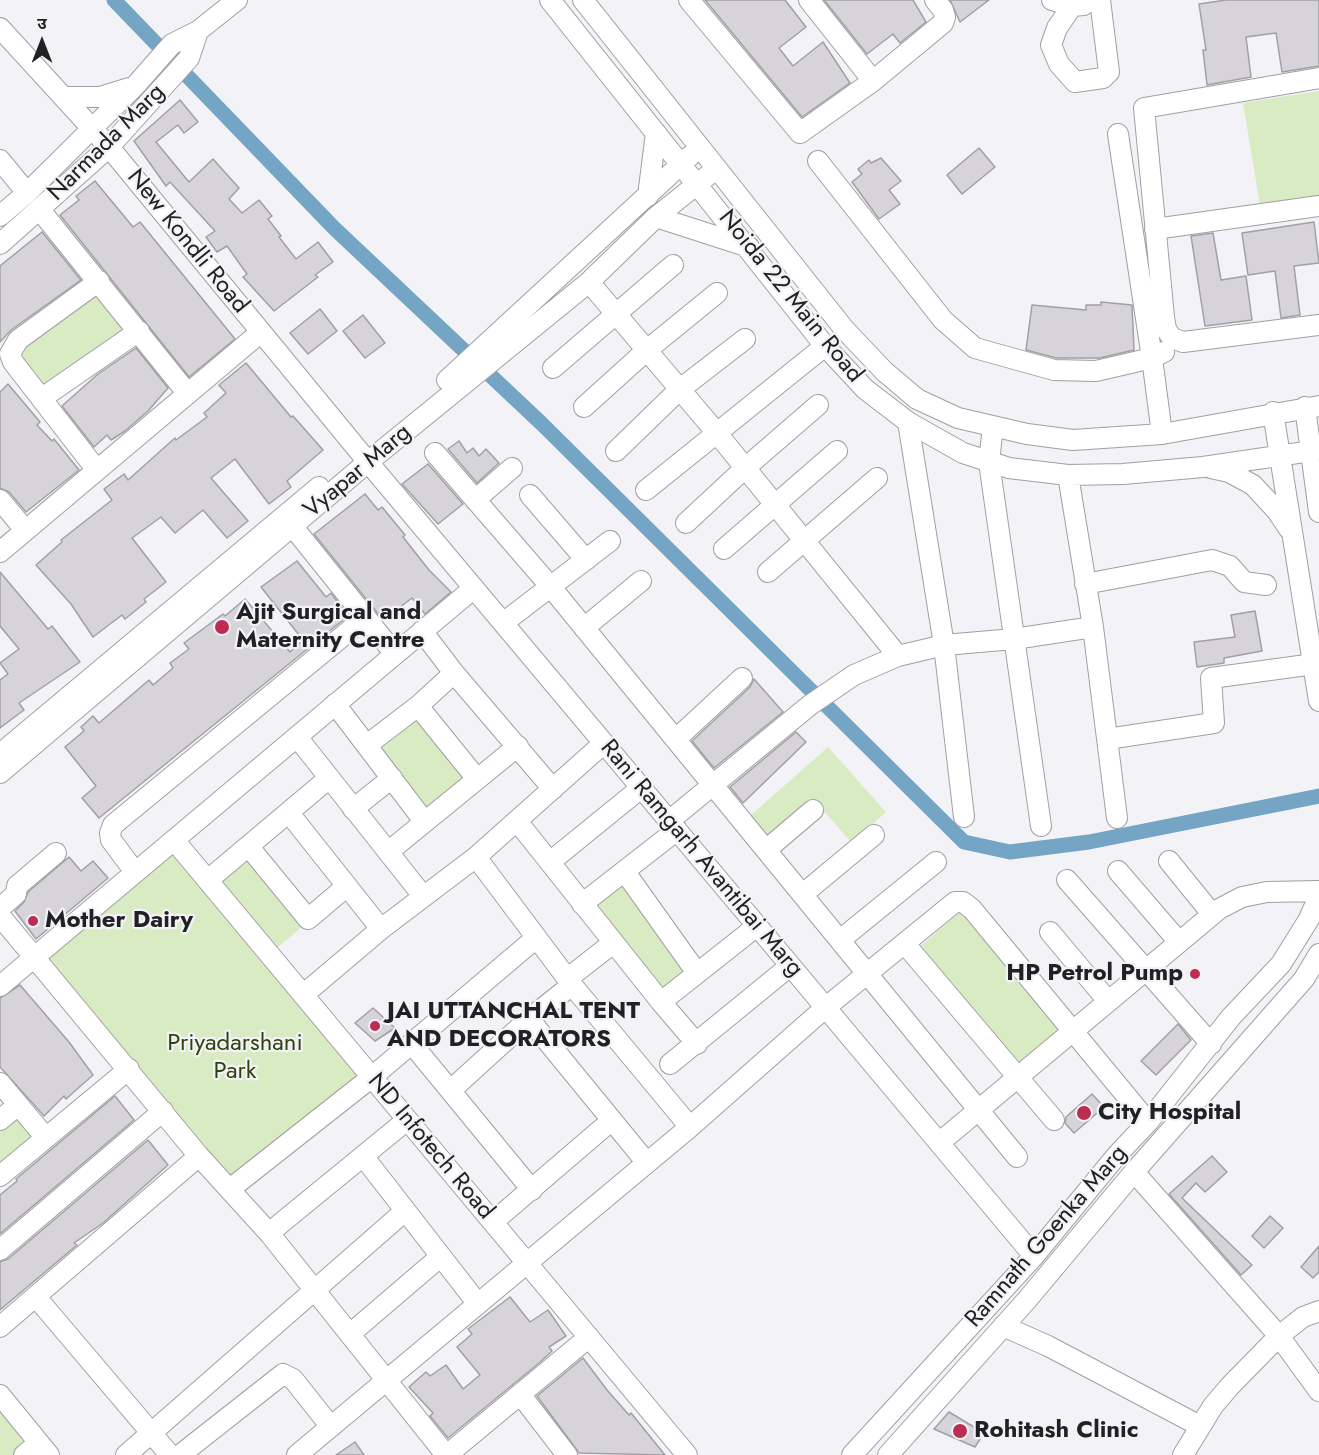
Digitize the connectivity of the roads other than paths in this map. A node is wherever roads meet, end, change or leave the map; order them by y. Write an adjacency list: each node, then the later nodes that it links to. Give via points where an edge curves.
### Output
1 (237, 0): 11 (street, Narmada Marg)
2 (550, 0): 17 (street, Noida 22 Main Road)
3 (583, 0): 20 (street, Noida 22 Main Road)
4 (688, 0): 13 (street, via 796,132 804,132)
5 (809, 0): 13 (street)
6 (935, 0): 13 (street, via 943,10 943,23)
7 (1052, 0): 9 (street)
8 (1100, 1): 9 (street); 9 (street, via 1109,72 1103,78 1076,82 1059,64 1051,45)
9 (1072, 6)
10 (0, 28): 15 (street, New Kondli Road)
11 (198, 31): 14 (street, Narmada Marg, via 172,44); 19 (street, Narmada Marg, via 189,58)
12 (1319, 78): 32 (street, via 1144,108)
13 (873, 81)
14 (135, 86): 15 (street, via 100,97); 16 (street, Narmada Marg)
15 (64, 97): 16 (street, New Kondli Road)
16 (92, 128): 19 (street, New Kondli Road); 26 (street, Narmada Marg)
17 (656, 133): 23 (street, Noida 22 Main Road); 27 (street)
18 (1119, 134): 48 (street)
19 (109, 147): 29 (street, Narmada Marg); 42 (street, New Kondli Road)
20 (699, 148): 23 (street, Vyapar Marg); 24 (street, Noida 22 Main Road)
21 (0, 160): 26 (street)
22 (818, 161): 48 (street, via 943,320 975,348 1054,370 1096,371)
23 (681, 164): 25 (street, Noida 22 Main Road); 27 (street, Vyapar Marg)
24 (716, 170): 25 (street, Vyapar Marg); 58 (street, Noida 22 Main Road, via 845,330 885,372 917,399 958,418)
25 (698, 184): 31 (street, Vyapar Marg); 34 (street, Noida 22 Main Road)
26 (27, 193): 30 (street, Narmada Marg)
27 (648, 196): 47 (street, Vyapar Marg)
28 (1319, 206): 32 (street)
29 (40, 210): 33 (street, Narmada Marg); 36 (street)
30 (0, 216)
31 (656, 217): 34 (street); 37 (street, Vyapar Marg)
32 (1155, 229): 44 (street, via 1166,329 1172,338)
33 (0, 244)
34 (749, 247): 45 (street, Noida 22 Main Road)
35 (673, 265): 39 (street)
36 (99, 281): 41 (street); 52 (street, via 13,346 13,362)
37 (589, 282): 39 (street); 47 (street, Vyapar Marg)
38 (717, 293): 46 (street)
39 (616, 313): 46 (street); 49 (street)
40 (1319, 325): 44 (street)
41 (139, 331): 51 (street); 52 (street)
42 (261, 332): 51 (street); 66 (street, New Kondli Road)
43 (745, 339): 50 (street)
44 (1183, 342): 48 (street)
45 (825, 346): 57 (street, Noida 22 Main Road, via 866,389); 59 (street)
46 (647, 350): 50 (street); 54 (street)
47 (492, 352): 66 (street, Vyapar Marg)
48 (1152, 358): 60 (street)
49 (553, 368)
50 (680, 390): 59 (street); 62 (street)
51 (188, 394): 70 (street)
52 (42, 398): 70 (street)
53 (818, 405): 71 (street)
54 (584, 406)
55 (1312, 406): 56 (street, Noida 22 Main Road); 61 (street)
56 (1273, 412): 60 (street, Noida 22 Main Road); 65 (street)
57 (908, 422): 67 (street, Noida 22 Main Road, via 963,453); 101 (street)
58 (993, 426): 60 (street, Noida 22 Main Road, via 1073,440); 67 (street)
59 (716, 432): 71 (street); 74 (street)
60 (1161, 434)
61 (1314, 450): 65 (street, Noida 22 Main Road); 79 (street)
62 (616, 451)
63 (837, 451): 78 (street)
64 (435, 453): 77 (street)
65 (1279, 456): 68 (street, Noida 22 Main Road); 83 (street)
66 (364, 457): 81 (street, Vyapar Marg); 94 (street, Rani Ramgarh Avantibai Marg); 116 (street, Vyapar Marg)
67 (989, 462): 72 (street, Noida 22 Main Road); 100 (street)
68 (1203, 467): 72 (street, Noida 22 Main Road); 83 (street, via 1229,472 1253,485)
69 (512, 468): 77 (street)
70 (96, 469): 82 (street)
71 (744, 469): 78 (street); 80 (street)
72 (1068, 475): 91 (street)
73 (877, 478): 85 (street)
74 (646, 490)
75 (530, 495): 88 (street)
76 (0, 500): 82 (street)
77 (475, 500): 93 (street)
78 (776, 506): 85 (street); 86 (street)
79 (1319, 507)
80 (686, 524)
81 (293, 527): 95 (street); 117 (street, Vyapar Marg)
82 (25, 530): 87 (street)
83 (1295, 539): 104 (street)
84 (610, 541): 88 (street)
85 (802, 542): 89 (street); 103 (street)
86 (724, 549)
87 (0, 552)
88 (586, 560): 93 (street)
89 (768, 572)
90 (641, 580): 98 (street)
91 (1085, 584): 92 (street, via 1212,560 1230,566 1244,582); 97 (street)
92 (1266, 585)
93 (550, 586): 96 (street); 98 (street)
94 (474, 588): 96 (street, Rani Ramgarh Avantibai Marg); 99 (street)
95 (366, 618): 102 (street); 144 (street, via 113,825 110,833 114,846)
96 (503, 622): 113 (street, Rani Ramgarh Avantibai Marg)
97 (1093, 627): 100 (street); 112 (street)
98 (584, 628): 111 (street)
99 (422, 631): 102 (street); 105 (street)
100 (1014, 639): 101 (street); 132 (street)
101 (944, 645): 103 (street); 127 (street)
102 (395, 654): 108 (street)
103 (898, 656): 121 (street, via 833,687)
104 (1314, 664): 107 (street); 112 (street, via 1211,678 1214,723)
105 (454, 673): 109 (street); 115 (street)
106 (742, 678): 111 (street)
107 (1319, 701)
108 (335, 704): 110 (street); 114 (street)
109 (418, 706): 114 (street); 120 (street)
110 (297, 737): 118 (street); 134 (street)
111 (676, 739): 121 (street)
112 (1107, 739): 128 (street)
113 (604, 743): 122 (street, Rani Ramgarh Avantibai Marg); 123 (street)
114 (367, 745): 119 (street)
115 (518, 746): 120 (street); 123 (street)
116 (0, 754)
117 (0, 773)
118 (328, 778): 124 (street); 126 (street)
119 (392, 778): 124 (street); 129 (street)
120 (477, 778): 129 (street)
121 (712, 784): 131 (street); 136 (street)
122 (641, 788): 131 (street, Rani Ramgarh Avantibai Marg); 141 (street)
123 (553, 789): 130 (street)
124 (353, 810): 137 (street)
125 (813, 810): 136 (street)
126 (289, 813): 135 (street); 148 (street)
127 (963, 817)
128 (1117, 818)
129 (424, 820): 137 (street)
130 (517, 821): 139 (street); 141 (street)
131 (673, 825): 145 (street); 157 (street, Rani Ramgarh Avantibai Marg)
132 (1041, 826)
133 (874, 835): 150 (street)
134 (174, 840): 144 (street); 146 (street, ND Infotech Road)
135 (249, 847): 146 (street); 148 (street, via 308,919)
136 (766, 850): 150 (street)
137 (388, 852): 151 (street)
138 (56, 853): 154 (street, via 17,886 16,894)
139 (476, 857): 151 (street); 160 (street)
140 (1169, 861): 155 (street)
141 (550, 862): 153 (street)
142 (936, 862): 161 (street)
143 (1118, 871): 162 (street)
144 (135, 872): 166 (street)
145 (625, 872): 153 (street); 169 (street)
146 (208, 880): 173 (street, ND Infotech Road)
147 (1067, 880): 168 (street)
148 (347, 886): 158 (street)
149 (1319, 891): 155 (street, via 1267,892 1242,897)
150 (803, 894): 161 (street)
151 (423, 896): 158 (street)
152 (1319, 896): 177 (street, Ramnath Goenka Marg, via 1281,964)
153 (582, 903): 163 (street)
154 (0, 908)
155 (1212, 914): 162 (street)
156 (0, 916): 166 (street)
157 (757, 926): 167 (street, Rani Ramgarh Avantibai Marg); 169 (street)
158 (381, 929): 173 (street)
159 (1050, 932): 174 (street)
160 (536, 938): 171 (street); 181 (street)
161 (840, 940): 170 (street)
162 (1179, 942): 168 (street)
163 (613, 944): 171 (street); 175 (street)
164 (905, 944): 170 (street); 179 (street, via 947,906 963,902); 187 (street)
165 (1319, 954): 180 (street, Ramnath Goenka Marg, via 1304,979)
166 (35, 959): 172 (street); 185 (street)
167 (790, 966): 176 (street, Rani Ramgarh Avantibai Marg); 182 (street)
168 (1144, 970): 174 (street); 183 (street)
169 (697, 973): 175 (street)
170 (867, 974): 176 (street); 191 (street)
171 (569, 982): 178 (street); 198 (street)
172 (0, 986)
173 (303, 995): 186 (street, ND Infotech Road)
174 (1108, 1001): 179 (street)
175 (660, 1002): 182 (street)
176 (825, 1008): 198 (street); 200 (street, Rani Ramgarh Avantibai Marg)
177 (1231, 1017): 180 (street); 183 (street, Ramnath Goenka Marg)
178 (529, 1019): 189 (street); 195 (street)
179 (1071, 1031): 187 (street); 197 (street)
180 (1253, 1036): 205 (street, Ramnath Goenka Marg)
181 (412, 1044): 186 (street); 189 (street)
182 (697, 1044): 184 (street)
183 (1212, 1044): 197 (street, Ramnath Goenka Marg)
184 (670, 1064)
185 (129, 1069): 192 (street); 199 (street)
186 (372, 1077): 194 (street, ND Infotech Road); 207 (street)
187 (1018, 1079): 191 (street); 196 (street)
188 (0, 1083): 190 (street)
189 (451, 1090): 208 (street)
190 (18, 1105): 193 (street); 199 (street)
191 (979, 1110): 200 (street); 203 (street)
192 (163, 1111): 201 (street); 212 (street)
193 (0, 1120)
194 (407, 1120): 202 (street); 210 (street, ND Infotech Road)
195 (612, 1120): 204 (street); 208 (street)
196 (1054, 1120)
197 (1148, 1122): 213 (street, Ramnath Goenka Marg)
198 (690, 1127): 204 (street)
199 (46, 1138): 206 (street)
200 (939, 1143): 213 (street, Rani Ramgarh Avantibai Marg)
201 (199, 1156): 207 (street); 217 (street)
202 (363, 1156): 209 (street); 211 (street)
203 (1017, 1157)
204 (647, 1163): 215 (street)
205 (1134, 1172): 220 (street, Ramnath Goenka Marg); 223 (street)
206 (0, 1176)
207 (230, 1189): 211 (street)
208 (532, 1190): 210 (street)
209 (405, 1212): 214 (street); 216 (street)
210 (493, 1222): 215 (street, ND Infotech Road)
211 (269, 1233): 216 (street)
212 (0, 1250)
213 (1034, 1256): 240 (street, Ramnath Goenka Marg)
214 (440, 1257): 218 (street); 222 (street)
215 (527, 1263): 218 (street); 224 (street, ND Infotech Road)
216 (316, 1291): 222 (street); 231 (street)
217 (36, 1298): 221 (street); 231 (street)
218 (478, 1304): 225 (street)
219 (1319, 1311): 223 (street, via 1303,1317)
220 (1004, 1326): 229 (street); 241 (street, Ramnath Goenka Marg)
221 (0, 1328)
222 (350, 1334): 225 (street)
223 (1279, 1336): 226 (street); 229 (street, via 1230,1386)
224 (589, 1337): 227 (street); 233 (street, ND Infotech Road)
225 (386, 1382): 230 (street); 238 (street)
226 (1319, 1390)
227 (520, 1394): 238 (street); 239 (street)
228 (0, 1395): 232 (street)
229 (1200, 1426): 242 (street)
230 (331, 1427): 236 (street, via 293,1379 283,1374); 237 (street)
231 (152, 1433): 234 (street); 235 (street)
232 (37, 1451)
233 (685, 1454)
234 (126, 1455)
235 (170, 1455)
236 (180, 1455)
237 (297, 1455)
238 (447, 1455)
239 (567, 1455)
240 (852, 1455)
241 (888, 1455)
242 (1183, 1455)

